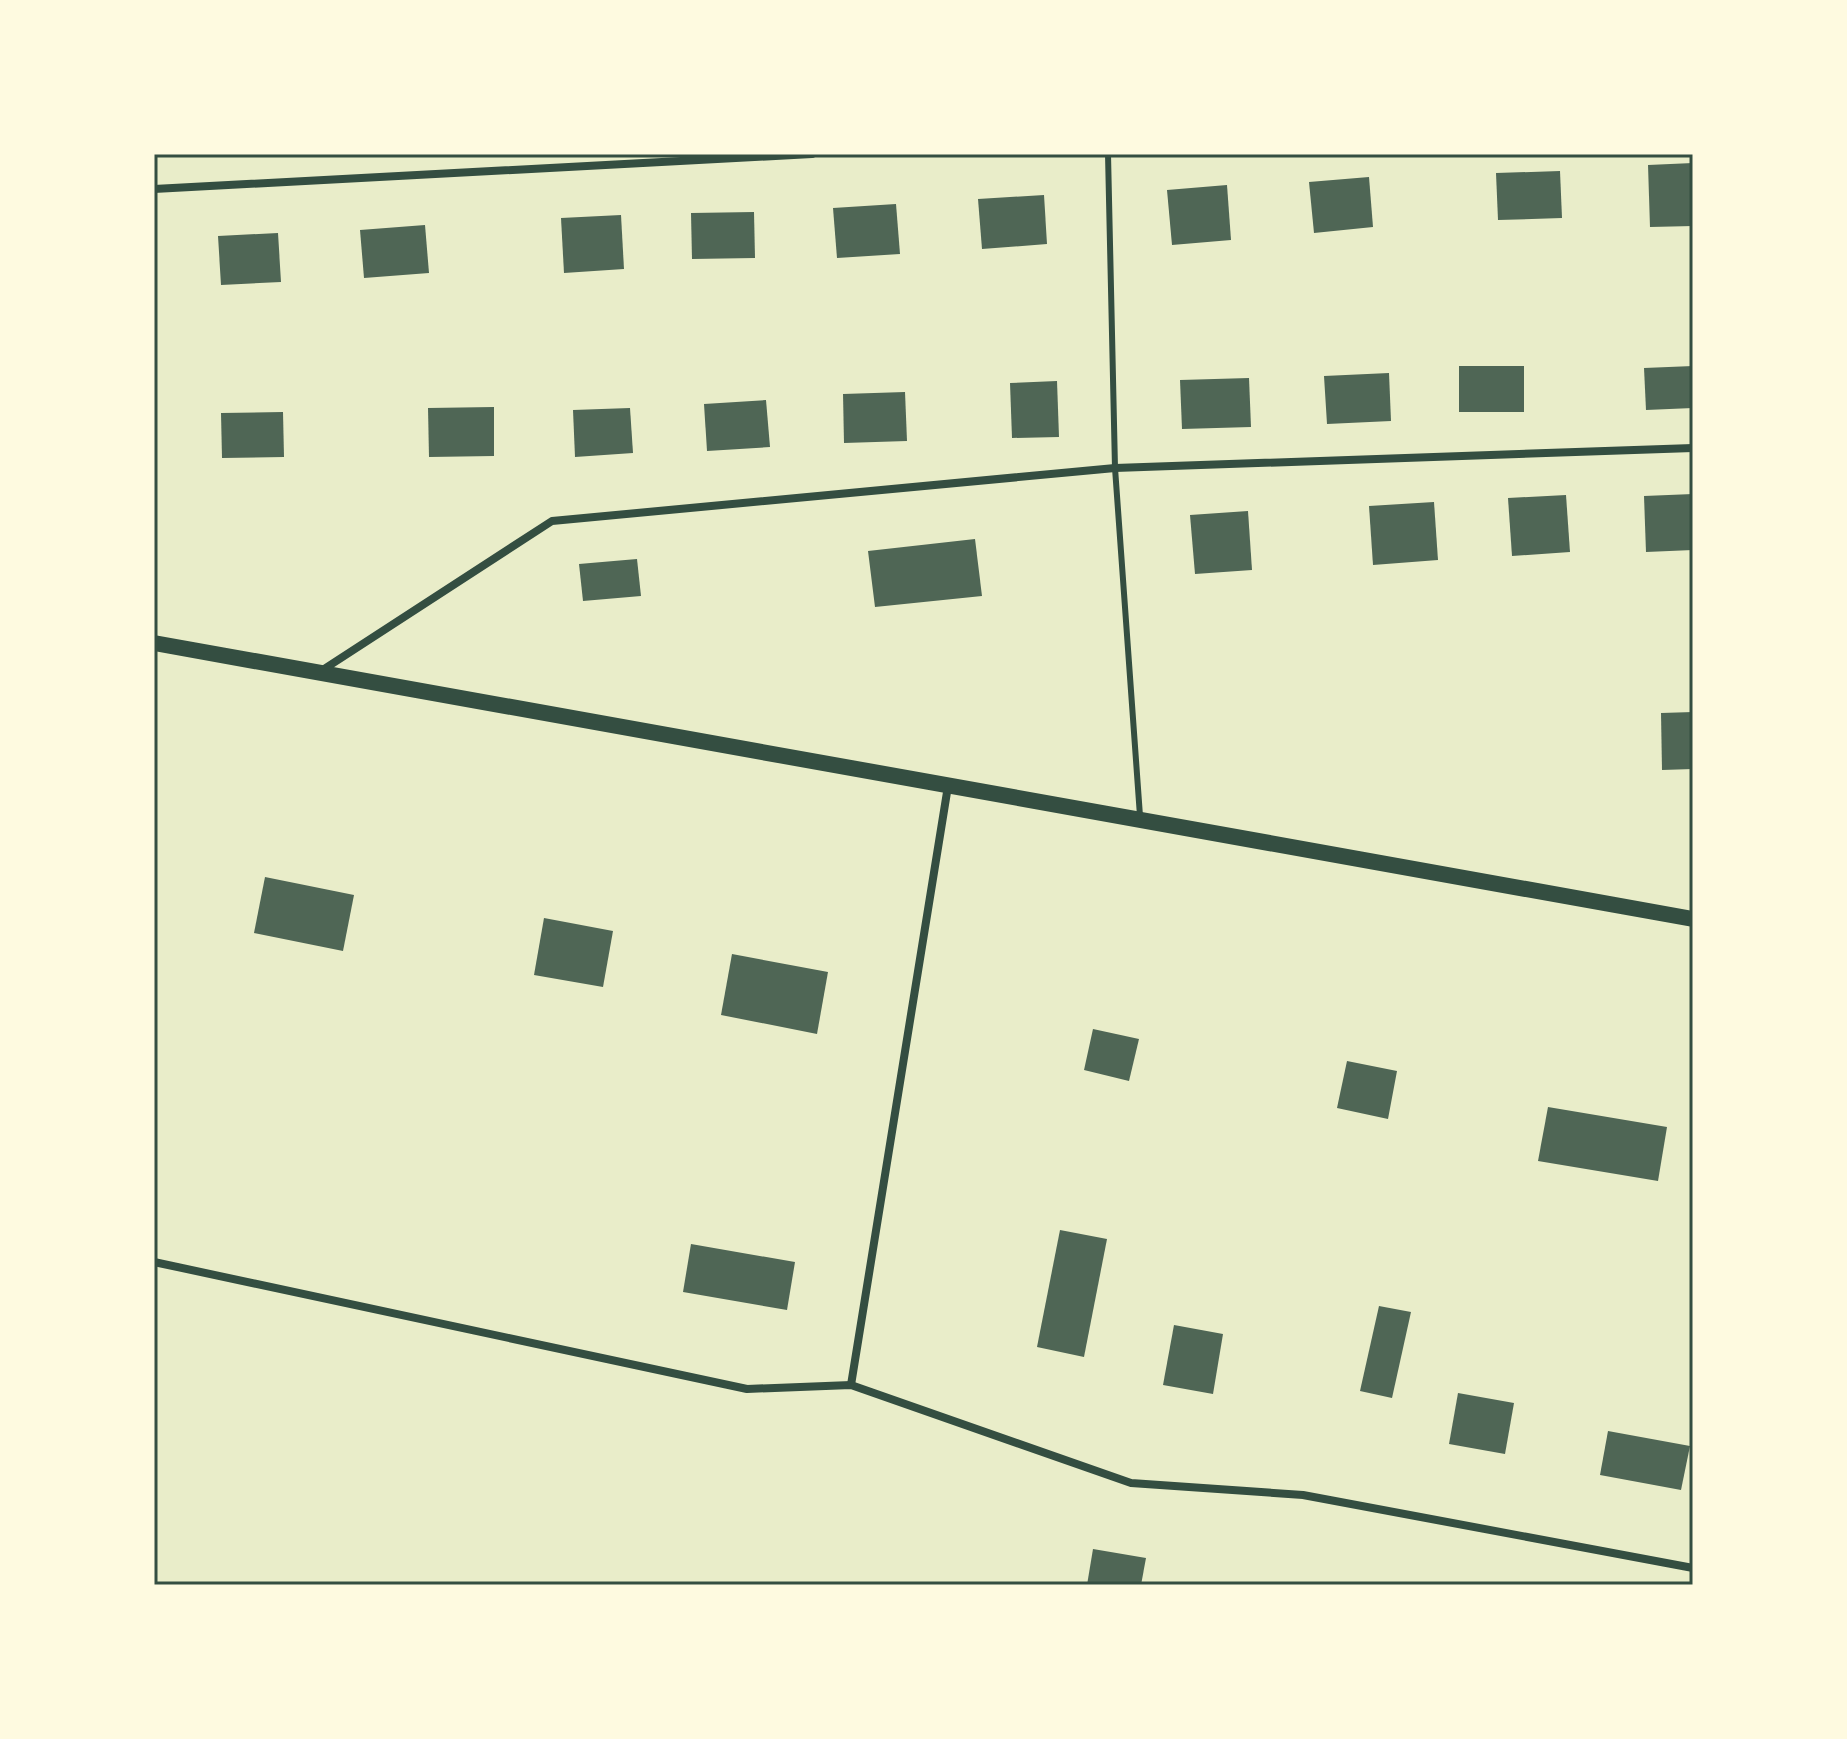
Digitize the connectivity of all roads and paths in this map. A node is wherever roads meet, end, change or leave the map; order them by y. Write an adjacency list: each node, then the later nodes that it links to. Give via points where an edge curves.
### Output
1 (812, 154): 3 (street)
2 (1108, 154): 5 (lane)
3 (154, 189)
4 (1693, 448): 5 (street)
5 (1115, 468): 7 (street, via 552,521); 9 (lane)
6 (154, 643): 7 (main road)
7 (317, 673): 8 (main road)
8 (949, 784): 9 (main road); 12 (street)
9 (1141, 820): 10 (main road)
10 (1693, 919)
11 (154, 1262): 12 (street, via 747,1389)
12 (851, 1385): 13 (street, via 1131,1483 1303,1495)
13 (1693, 1568)

